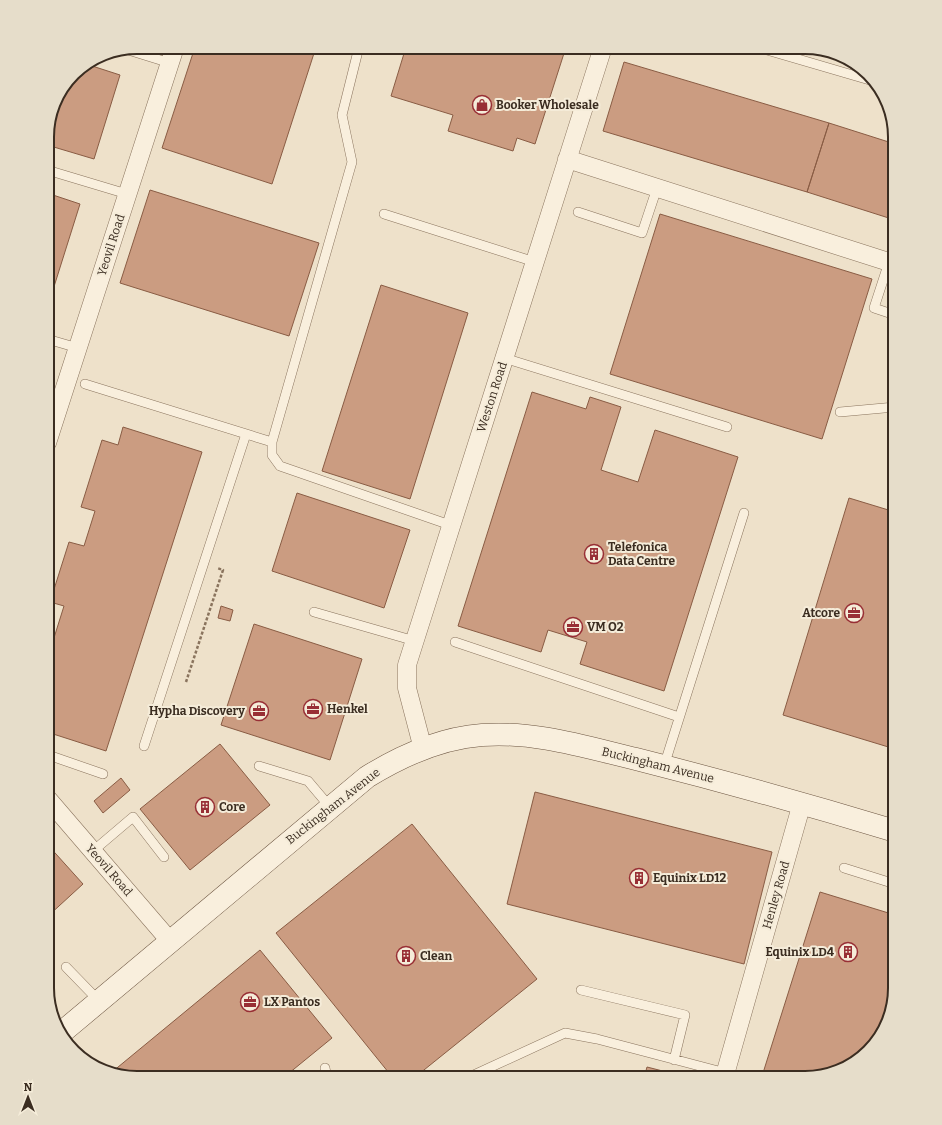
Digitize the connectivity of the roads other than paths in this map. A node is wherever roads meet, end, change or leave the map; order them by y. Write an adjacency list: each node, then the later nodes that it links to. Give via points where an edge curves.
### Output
1 (357, 54): 25 (lane, via 342,116 352,162)
2 (601, 54): 6 (street, Weston Road)
3 (781, 54): 5 (lane)
4 (173, 55): 9 (street, Yeovil Road)
5 (863, 78)
6 (567, 159): 8 (street); 12 (street, Weston Road)
7 (54, 172): 9 (lane)
8 (657, 188): 10 (lane, via 642,233); 13 (street)
9 (127, 194): 17 (street, Yeovil Road)
10 (578, 212)
11 (384, 214): 12 (lane)
12 (535, 262): 18 (street, Weston Road)
13 (888, 262)
14 (888, 273): 15 (lane, via 874,308)
15 (888, 313)
16 (54, 341): 17 (lane)
17 (78, 348): 22 (street, Yeovil Road)
18 (504, 358): 23 (lane); 27 (street, Weston Road)
19 (85, 384): 24 (lane)
20 (888, 408): 21 (lane)
21 (840, 412)
22 (54, 422)
23 (727, 427)
24 (246, 434): 25 (lane); 32 (lane)
25 (272, 442): 27 (lane, via 272,455 280,466)
26 (744, 513): 31 (lane)
27 (450, 525): 29 (street, Weston Road)
28 (314, 612): 29 (lane)
29 (414, 641): 33 (street, Weston Road, via 406,677)
30 (455, 642): 31 (lane)
31 (680, 717): 36 (lane)
32 (144, 746)
33 (423, 749): 36 (street, Buckingham Avenue, via 481,735 532,736); 40 (street, Buckingham Avenue, via 366,777)
34 (54, 757): 37 (lane)
35 (259, 766): 40 (lane, via 308,782)
36 (664, 766): 38 (street, Buckingham Avenue)
37 (103, 774)
38 (802, 804): 41 (street, Buckingham Avenue); 56 (street, Henley Road)
39 (54, 806): 42 (street, Yeovil Road)
40 (330, 807): 46 (street, Buckingham Avenue)
41 (888, 829)
42 (93, 851): 43 (lane, via 133,817); 46 (street, Yeovil Road)
43 (164, 857)
44 (844, 868): 45 (lane)
45 (888, 882)
46 (170, 941): 49 (street, Buckingham Avenue)
47 (66, 967): 49 (lane)
48 (581, 990): 51 (lane, via 685,1015)
49 (99, 1001): 50 (street, Buckingham Avenue)
50 (66, 1029)
51 (674, 1060): 54 (lane, via 565,1033); 55 (lane)
52 (325, 1068): 53 (lane)
53 (326, 1071)
54 (482, 1071)
55 (709, 1071)
56 (726, 1071)

